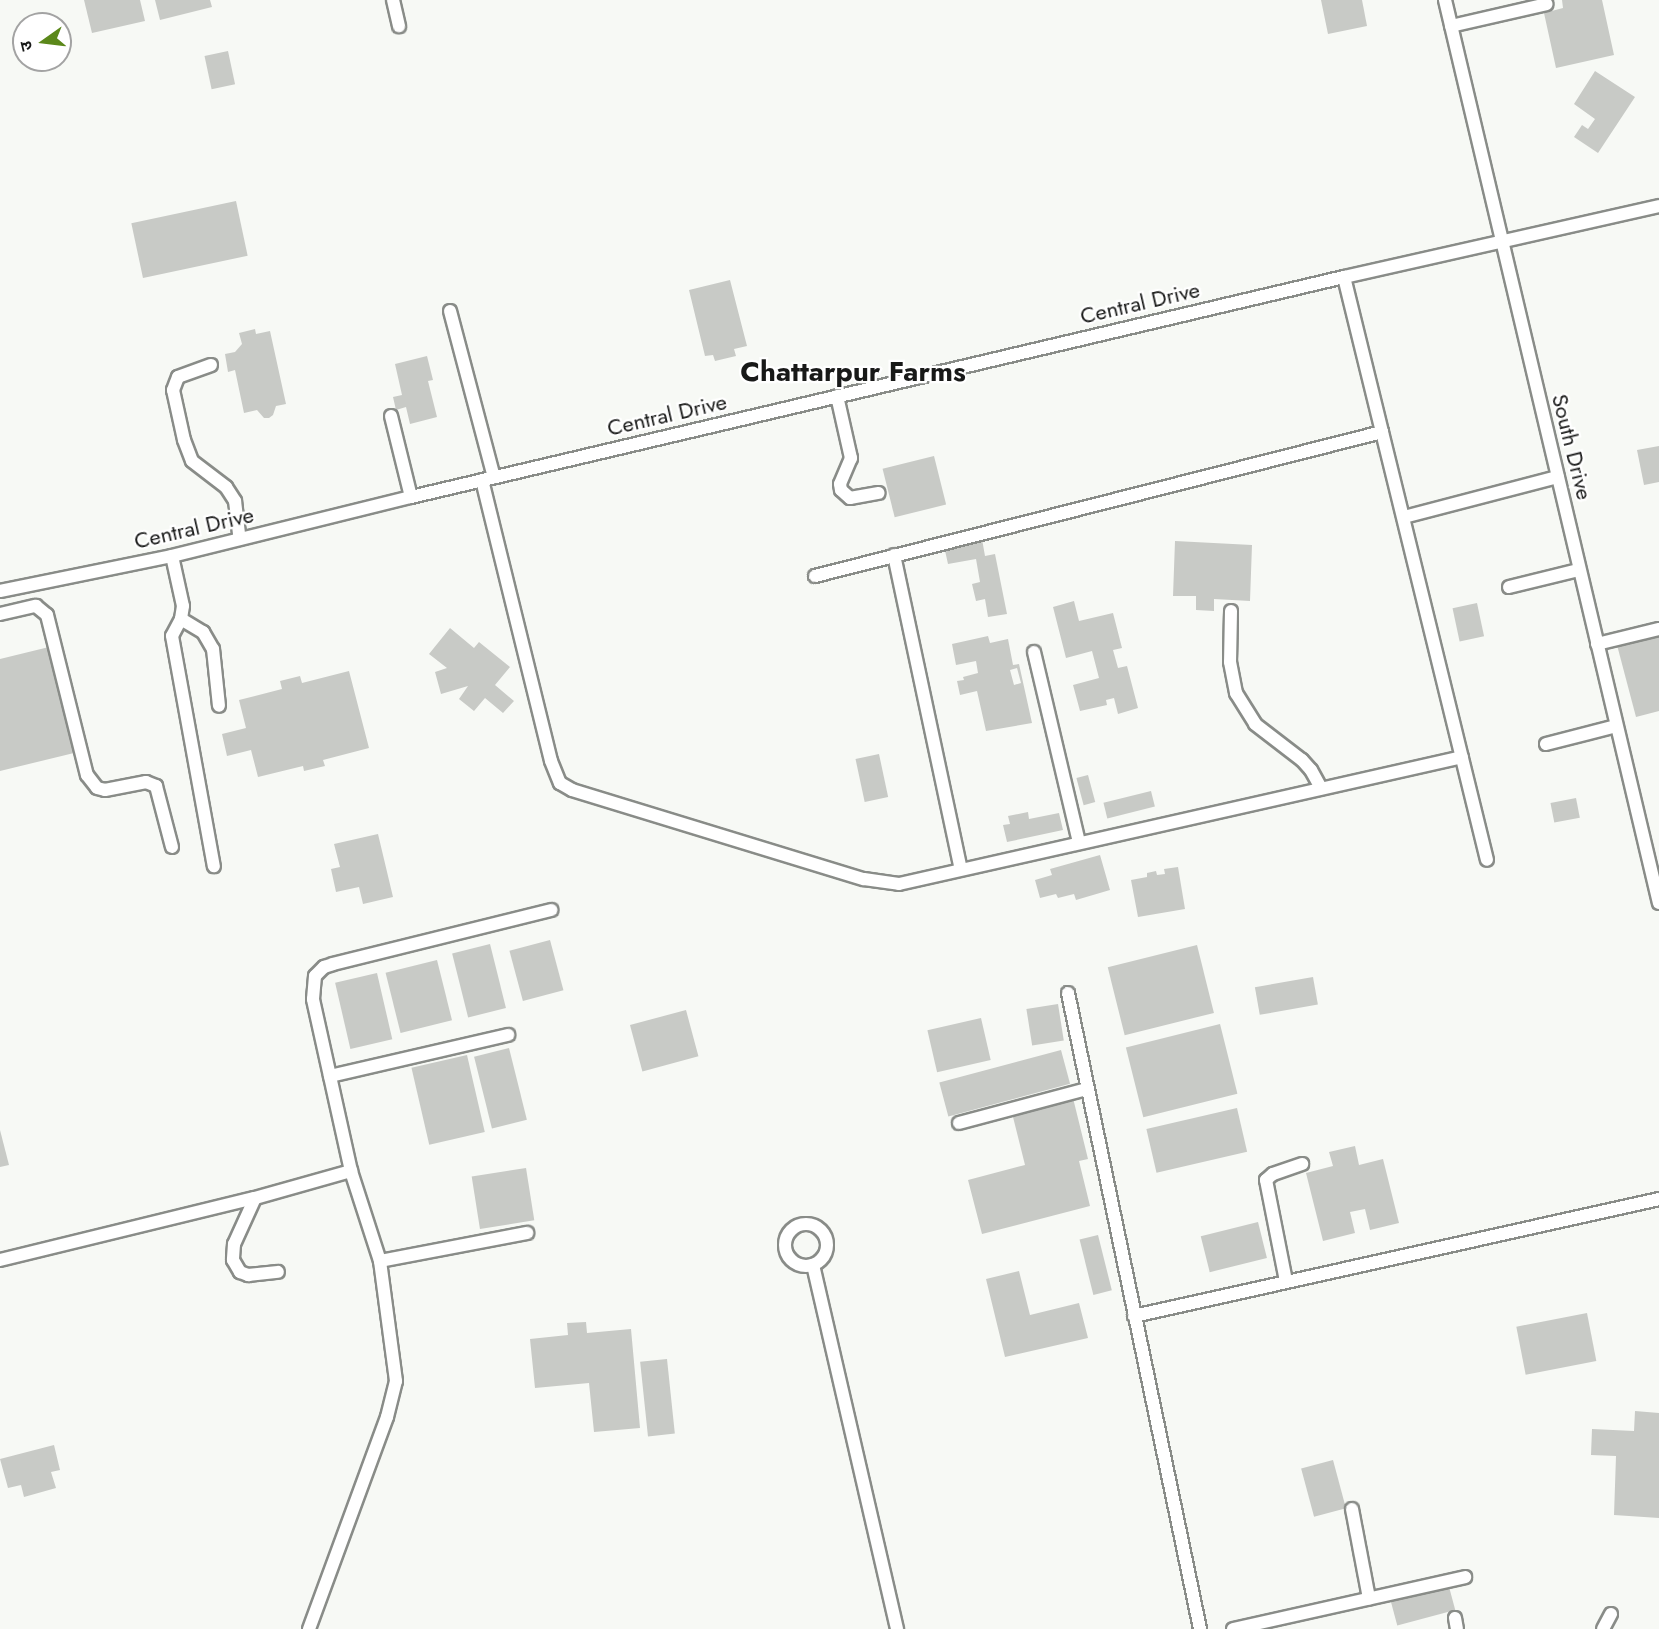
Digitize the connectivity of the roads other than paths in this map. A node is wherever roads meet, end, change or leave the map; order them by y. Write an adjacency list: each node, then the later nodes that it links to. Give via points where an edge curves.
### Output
1 (393, 0): 4 (street)
2 (1445, 0): 5 (street, South Drive)
3 (1547, 4): 5 (street)
4 (399, 26)
5 (1451, 26): 7 (street, South Drive)
6 (1659, 206): 7 (street, Central Drive)
7 (1500, 242): 8 (street, Central Drive); 14 (street, South Drive)
8 (1344, 277): 11 (street, Central Drive); 13 (street)
9 (450, 311): 15 (street)
10 (211, 365): 19 (street, via 178,376 173,390 192,461 226,487 235,501)
11 (837, 396): 15 (street, Central Drive); 16 (street, via 851,458 841,489 850,498)
12 (391, 416): 17 (street)
13 (1382, 432): 18 (street); 20 (street)
14 (1558, 477): 18 (street); 22 (street, South Drive)
15 (488, 479): 17 (street, Central Drive); 41 (street, via 551,761 560,783 572,790 885,884)
16 (879, 493)
17 (411, 497): 19 (street, Central Drive)
18 (1404, 517): 35 (street)
19 (240, 539): 21 (street, Central Drive)
20 (894, 555): 23 (street); 41 (street)
21 (172, 556): 25 (street, Central Drive); 28 (street, via 183,606)
22 (1579, 570): 24 (street); 30 (street, South Drive)
23 (815, 576)
24 (1509, 587)
25 (0, 591)
26 (1231, 611): 36 (street, via 1230,662 1236,693 1255,724 1302,760)
27 (0, 614): 38 (street, via 36,606 47,615 87,775 105,790 146,782 156,786)
28 (181, 620): 32 (street, via 203,632 213,649); 40 (street, via 172,636)
29 (1659, 629): 30 (street)
30 (1597, 644): 33 (street, South Drive)
31 (1034, 652): 37 (street)
32 (219, 706)
33 (1616, 726): 34 (street); 42 (street, South Drive)
34 (1546, 744)
35 (1462, 757): 36 (street); 39 (street)
36 (1321, 788): 37 (street)
37 (1079, 842): 41 (street)
38 (172, 846)
39 (1487, 860)
40 (214, 866)
41 (961, 869)
42 (1659, 903)
43 (551, 910): 46 (street, via 318,971 313,999)
44 (1068, 993): 47 (street)
45 (508, 1035): 46 (street)
46 (330, 1076): 50 (street)
47 (1087, 1089): 48 (street); 59 (street)
48 (959, 1123)
49 (1302, 1164): 58 (street, via 1266,1180)
50 (351, 1171): 51 (street); 55 (street)
51 (255, 1198): 54 (street); 57 (street, via 234,1244 233,1260 240,1272 248,1275)
52 (1659, 1199): 58 (street)
53 (527, 1233): 55 (street)
54 (0, 1260)
55 (380, 1261): 64 (street, via 396,1364 394,1394)
56 (813, 1265): 65 (street)
57 (278, 1272)
58 (1286, 1281): 59 (street)
59 (1134, 1316): 66 (street)
60 (1352, 1509): 62 (street)
61 (1466, 1577): 62 (street)
62 (1369, 1598): 67 (street)
63 (1611, 1614): 68 (street)
64 (309, 1629)
65 (897, 1629)
66 (1200, 1629)
67 (1233, 1629)
68 (1603, 1629)

